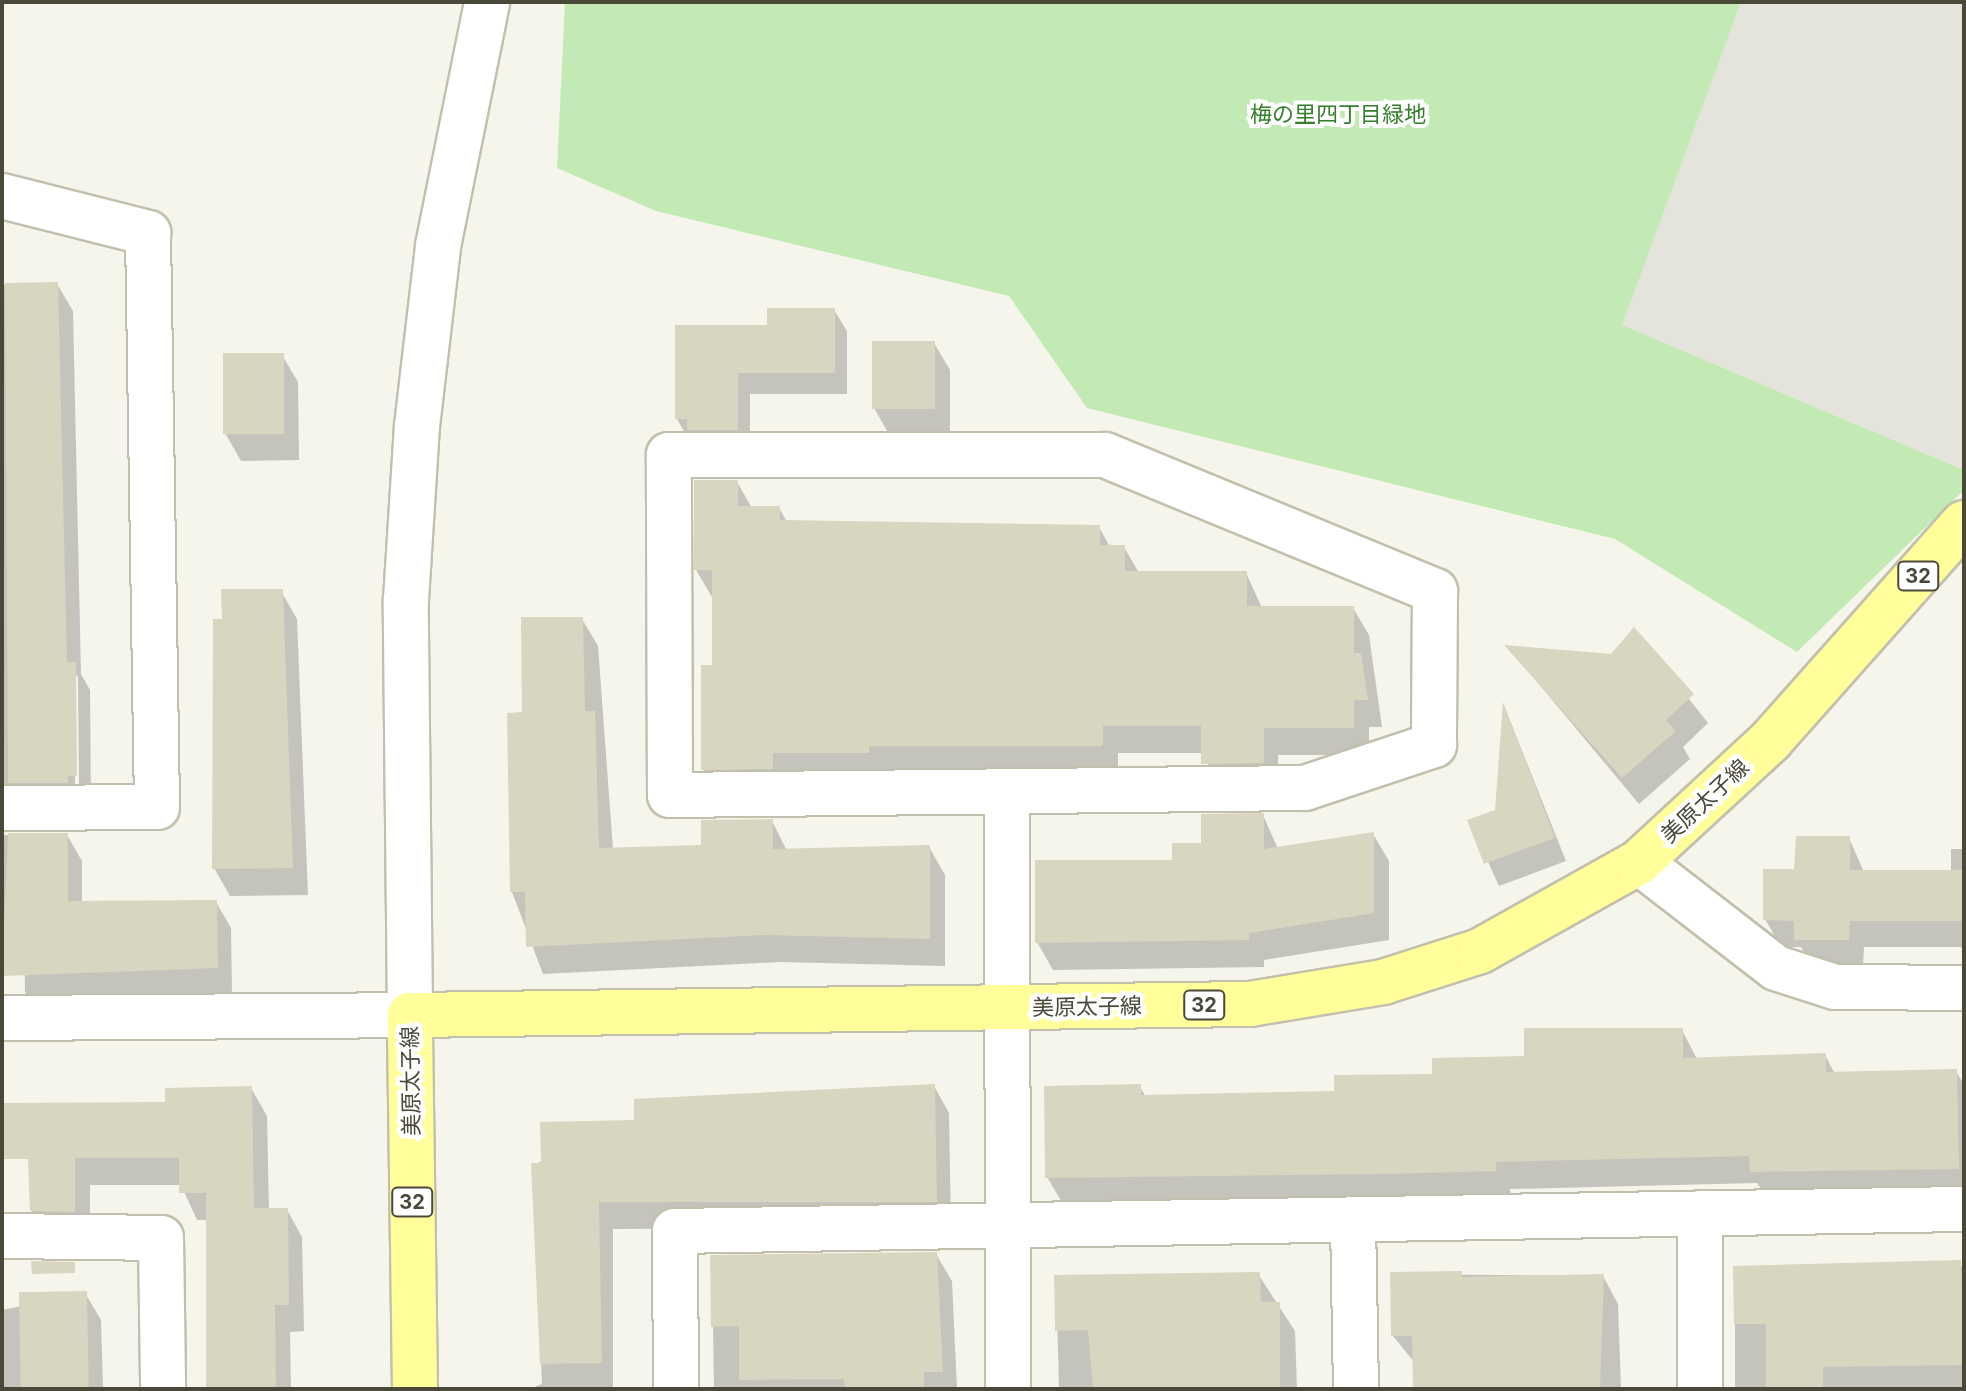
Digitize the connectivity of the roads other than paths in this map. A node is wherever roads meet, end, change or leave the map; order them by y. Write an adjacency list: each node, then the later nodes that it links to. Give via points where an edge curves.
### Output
1 (487, 2): 9 (street, via 438,246 417,426 406,600)
2 (2, 196): 5 (street, via 148,233 157,807)
3 (1964, 523): 6 (main road, 美原太子線 / 32, via 1771,740)
4 (1007, 795): 4 (street, via 670,795 669,455 1105,455 1435,591 1434,745 1305,788); 8 (street)
5 (2, 808)
6 (1639, 862): 7 (street, via 1776,968 1835,987); 8 (main road, 美原太子線 / 32, via 1480,951 1383,982 1250,1004)
7 (1964, 988)
8 (1007, 1008): 9 (main road, 美原太子線 / 32); 14 (street)
9 (410, 1015): 10 (street); 17 (main road, 美原太子線 / 32)
10 (2, 1018)
11 (1964, 1209): 12 (street)
12 (1700, 1213): 13 (street); 21 (street)
13 (1353, 1219): 14 (street); 20 (street)
14 (1006, 1225): 18 (street, via 675,1231); 19 (street)
15 (2, 1236): 16 (street, via 161,1238)
16 (163, 1389)
17 (415, 1389)
18 (676, 1389)
19 (1008, 1389)
20 (1356, 1389)
21 (1700, 1389)

